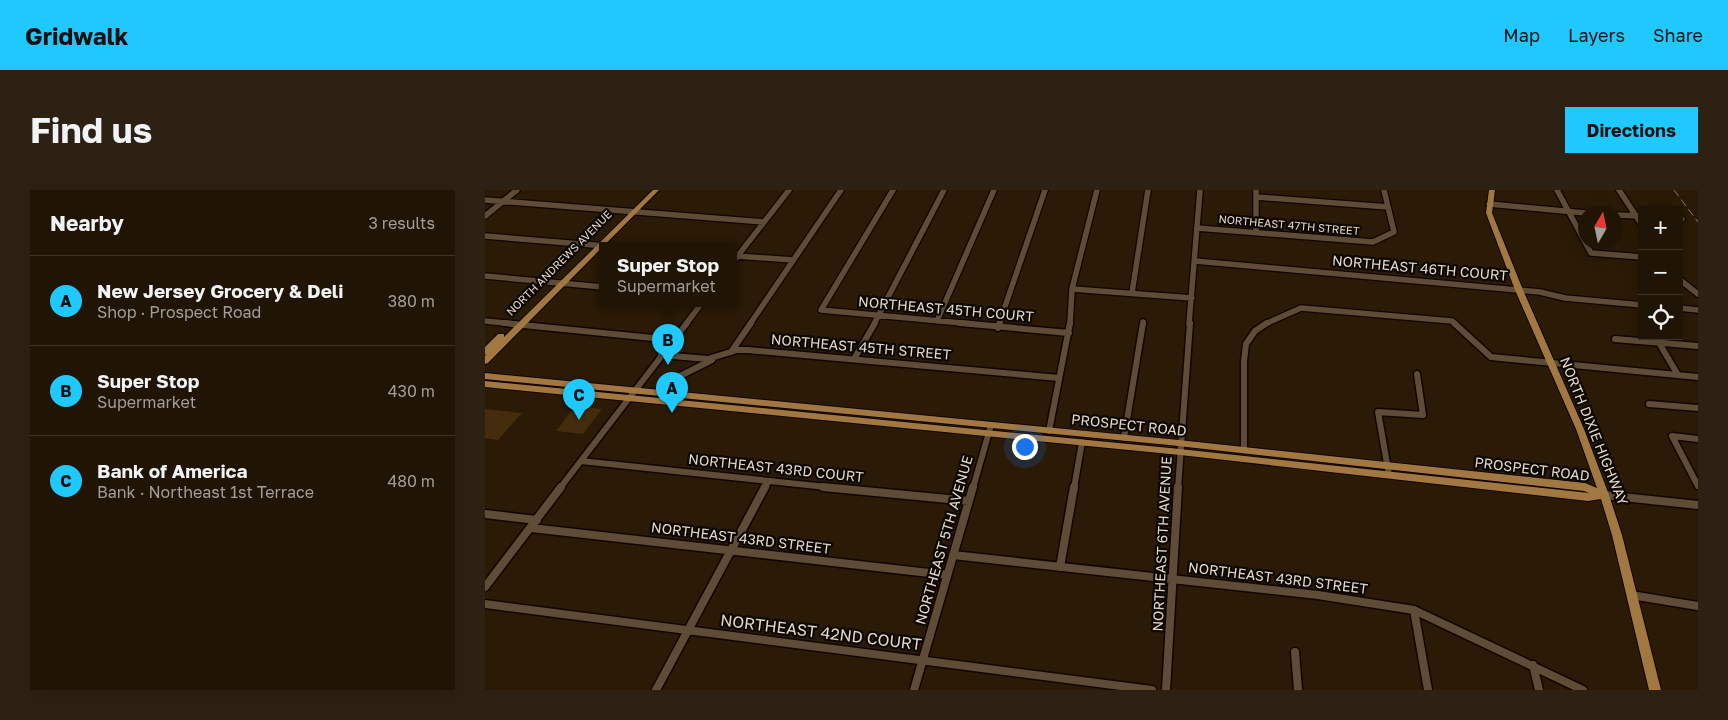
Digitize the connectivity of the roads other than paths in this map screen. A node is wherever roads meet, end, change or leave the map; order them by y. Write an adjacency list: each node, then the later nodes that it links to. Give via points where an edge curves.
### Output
1 (517, 190): 21 (street)
2 (649, 190): 24 (main road, NORTH ANDREWS AVENUE)
3 (656, 190): 24 (main road, NORTH ANDREWS AVENUE)
4 (785, 190): 5 (street)
5 (789, 190): 32 (street)
6 (841, 190): 42 (street)
7 (893, 190): 57 (street, NORTHEAST 45TH COURT, via 821,310)
8 (944, 190): 57 (street)
9 (994, 190): 59 (street)
10 (1045, 190): 62 (street)
11 (1097, 190): 48 (street)
12 (1149, 190): 50 (street)
13 (1200, 190): 33 (street, NORTHEAST 6TH AVENUE)
14 (1256, 190): 19 (street)
15 (1384, 190): 23 (street)
16 (1492, 190): 22 (main road, NORTH DIXIE HIGHWAY)
17 (1557, 190): 25 (street)
18 (1619, 190): 28 (street)
19 (1256, 197): 23 (street); 34 (street)
20 (485, 200): 21 (street)
21 (503, 201): 24 (street); 30 (street)
22 (1489, 204): 25 (street); 49 (main road, NORTH DIXIE HIGHWAY, via 1489,212)
23 (1388, 207): 34 (street, NORTHEAST 47TH STREET, via 1394,232 1379,241)
24 (630, 212): 32 (street); 36 (main road, NORTH ANDREWS AVENUE)
25 (1569, 212): 26 (street); 41 (street, via 1591,253)
26 (1578, 213)
27 (1623, 214): 28 (street)
28 (1635, 215): 29 (street); 31 (street)
29 (1638, 215)
30 (485, 216)
31 (1638, 219)
32 (765, 222): 39 (street)
33 (1197, 228): 34 (street, NORTHEAST 47TH STREET); 43 (street, NORTHEAST 6TH AVENUE)
34 (1256, 232)
35 (485, 236): 37 (street)
36 (604, 242)
37 (599, 246)
38 (599, 247): 46 (main road, NORTH ANDREWS AVENUE)
39 (737, 254)
40 (737, 256): 42 (street)
41 (1638, 257)
42 (793, 260): 70 (street)
43 (1195, 261): 49 (street, NORTHEAST 46TH COURT); 52 (street, NORTHEAST 6TH AVENUE)
44 (485, 276): 46 (street)
45 (1683, 282): 51 (street)
46 (560, 283): 47 (street); 61 (main road, NORTH ANDREWS AVENUE)
47 (599, 287)
48 (1072, 288): 50 (street); 63 (street)
49 (1519, 290): 55 (street, NORTHEAST 46TH COURT); 75 (main road, NORTH DIXIE HIGHWAY)
50 (1132, 293): 52 (street)
51 (1698, 294)
52 (1192, 298): 92 (street, NORTHEAST 6TH AVENUE)
53 (699, 307): 65 (street)
54 (1683, 308): 56 (street)
55 (1638, 309)
56 (1698, 310)
57 (879, 316): 59 (street, NORTHEAST 45TH COURT); 73 (street)
58 (485, 321): 61 (street)
59 (937, 321): 62 (street, NORTHEAST 45TH COURT)
60 (1143, 322): 89 (street)
61 (518, 324): 65 (street); 69 (main road, NORTH ANDREWS AVENUE); 74 (main road, NORTH ANDREWS AVENUE)
62 (997, 328): 63 (street, NORTHEAST 45TH COURT)
63 (1069, 333): 80 (street)
64 (1615, 339): 67 (street)
65 (673, 340): 71 (street)
66 (1657, 340): 67 (street)
67 (1659, 343): 68 (street); 77 (street)
68 (1698, 346)
69 (485, 352)
70 (731, 352): 72 (street, NORTHEAST 45TH STREET); 73 (street, NORTHEAST 45TH STREET, via 744,350)
71 (661, 355): 72 (street, NORTHEAST 45TH STREET); 82 (street)
72 (713, 358): 83 (street, via 674,379 671,384)
73 (854, 359): 80 (street, NORTHEAST 45TH STREET)
74 (485, 361)
75 (1551, 364): 77 (street); 93 (street, via 1491,356 1452,320 1301,308 1270,321 1255,331 1246,344); 98 (main road, NORTH DIXIE HIGHWAY)
76 (1417, 374): 95 (street, via 1423,415 1378,412)
77 (1678, 375): 79 (street)
78 (485, 376): 82 (main road, PROSPECT ROAD)
79 (1698, 377)
80 (1059, 378): 88 (street)
81 (485, 384): 82 (main road, PROSPECT ROAD)
82 (631, 394): 83 (main road, PROSPECT ROAD); 86 (main road, PROSPECT ROAD); 94 (street)
83 (673, 394): 86 (main road, PROSPECT ROAD)
84 (1649, 404): 85 (street)
85 (1698, 408)
86 (806, 411): 87 (main road, PROSPECT ROAD)
87 (990, 429): 88 (main road, PROSPECT ROAD); 91 (main road, PROSPECT ROAD); 99 (street, NORTHEAST 5TH AVENUE)
88 (1049, 430): 89 (main road, PROSPECT ROAD)
89 (1124, 438): 92 (main road, PROSPECT ROAD)
90 (1698, 439): 97 (street, via 1672,436)
91 (1082, 442): 92 (main road, PROSPECT ROAD); 106 (street)
92 (1180, 448): 93 (main road, PROSPECT ROAD); 95 (main road, PROSPECT ROAD); 108 (street, NORTHEAST 6TH AVENUE)
93 (1244, 450): 95 (main road, PROSPECT ROAD)
94 (581, 461): 96 (street, NORTHEAST 43RD COURT); 102 (street)
95 (1388, 470): 98 (main road, PROSPECT ROAD, via 1584,496)
96 (768, 482): 99 (street, NORTHEAST 43RD COURT); 104 (street)
97 (1698, 486)
98 (1604, 495): 100 (street); 110 (main road, NORTH DIXIE HIGHWAY)
99 (969, 501): 105 (street, NORTHEAST 5TH AVENUE)
100 (1698, 505)
101 (485, 514): 102 (street)
102 (537, 520): 103 (street)
103 (531, 528): 104 (street, NORTHEAST 43RD STREET); 109 (street)
104 (730, 551): 107 (street, NORTHEAST 43RD STREET); 114 (street)
105 (953, 555): 106 (street, NORTHEAST 43RD STREET); 107 (street, NORTHEAST 5TH AVENUE)
106 (1060, 567): 108 (street, NORTHEAST 43RD STREET)
107 (947, 575): 116 (street, NORTHEAST 5TH AVENUE)
108 (1173, 578): 113 (street, NORTHEAST 43RD STREET); 121 (street, NORTHEAST 6TH AVENUE)
109 (485, 586)
110 (1631, 594): 112 (street); 126 (main road, NORTH DIXIE HIGHWAY)
111 (485, 604): 114 (street, NORTHEAST 42ND COURT)
112 (1698, 606)
113 (1415, 610): 117 (street, NORTHEAST 43RD STREET); 123 (street)
114 (688, 630): 116 (street, NORTHEAST 42ND COURT); 118 (street)
115 (1295, 652): 122 (street)
116 (923, 660): 119 (street, NORTHEAST 5TH AVENUE); 120 (street, NORTHEAST 42ND COURT)
117 (1533, 666): 124 (street); 125 (street, NORTHEAST 43RD STREET)
118 (656, 690)
119 (914, 690)
120 (1152, 690)
121 (1166, 690)
122 (1298, 690)
123 (1428, 690)
124 (1539, 690)
125 (1583, 690)
126 (1655, 690)

